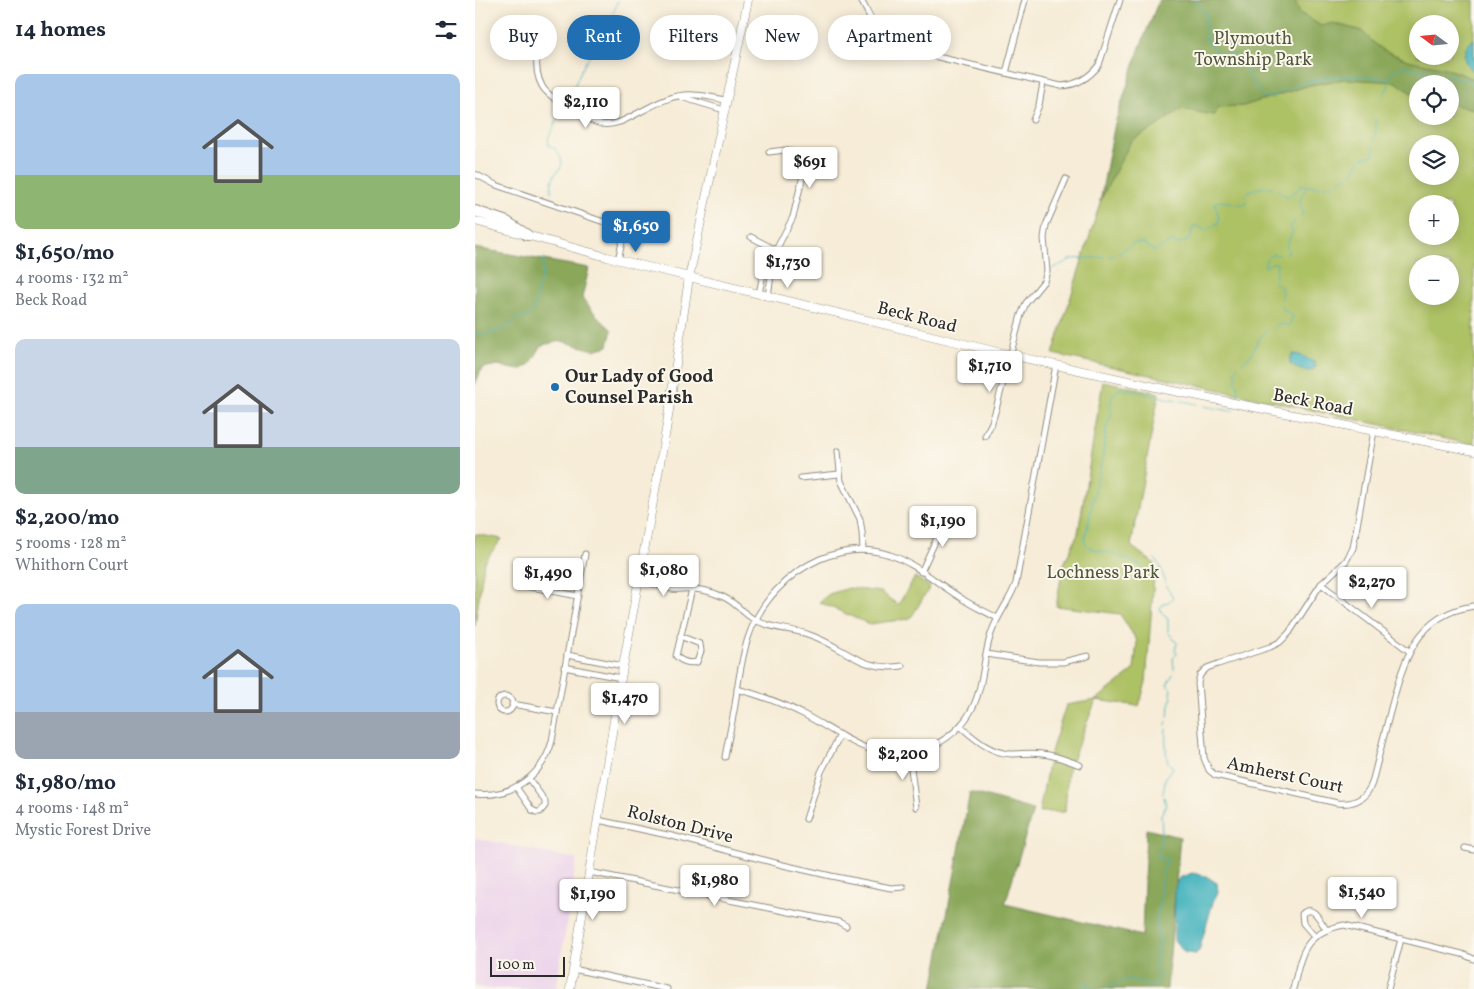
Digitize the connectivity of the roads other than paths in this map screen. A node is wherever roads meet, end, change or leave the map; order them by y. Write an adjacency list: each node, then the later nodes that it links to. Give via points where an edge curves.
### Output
1 (748, 0): 10 (main road)
2 (861, 0): 7 (street, via 880,31 898,45)
3 (1025, 0): 7 (street)
4 (1119, 0): 8 (street, via 1102,56 1094,71 1069,86)
5 (537, 55): 5 (street, via 527,54 523,48 523,41 531,34 538,35 544,43 543,50)
6 (536, 60): 9 (street, via 538,77 548,94 602,124 620,122)
7 (1006, 73): 8 (street)
8 (1043, 82): 12 (street)
9 (678, 96): 10 (street, via 695,94); 11 (street)
10 (726, 100): 11 (main road)
11 (724, 110): 23 (main road)
12 (1033, 120)
13 (769, 152): 20 (street, via 785,150 795,153 801,158 804,168 793,217)
14 (475, 174): 21 (street, via 619,230 623,239)
15 (1066, 179): 26 (street, via 1046,225 1047,271 1044,281 1026,303)
16 (475, 211): 18 (highway, via 507,222)
17 (475, 221): 18 (main road, Beck Road)
18 (527, 235): 21 (main road, Beck Road)
19 (751, 237): 20 (street)
20 (776, 250): 22 (street)
21 (618, 260): 23 (main road, Beck Road)
22 (771, 264): 24 (street, via 764,269); 25 (street)
23 (689, 278): 24 (main road, Beck Road); 37 (main road)
24 (759, 294): 25 (main road, Beck Road)
25 (768, 296): 26 (main road, Beck Road)
26 (1010, 355): 27 (main road, Beck Road); 29 (street, via 992,422)
27 (1056, 365): 28 (main road, Beck Road); 45 (street, via 1016,582)
28 (1374, 431): 31 (main road, Beck Road); 40 (street, Amherst Court, via 1351,552 1346,561)
29 (985, 436)
30 (838, 451): 32 (street)
31 (1474, 451)
32 (839, 474): 33 (street); 35 (street, via 860,519)
33 (801, 478)
34 (947, 516): 38 (street)
35 (863, 550): 38 (street, via 892,555); 46 (street, via 830,556 800,570 773,594)
36 (585, 554): 43 (street)
37 (641, 570): 39 (main road); 42 (street)
38 (921, 572): 45 (street)
39 (639, 579): 42 (street, via 673,589); 52 (main road)
40 (1321, 584): 48 (street); 48 (street, Amherst Court, via 1280,642 1207,668 1200,675 1204,758 1211,772 1337,803 1359,801 1372,783)
41 (521, 585): 43 (street)
42 (692, 588): 46 (street, via 728,598); 47 (street)
43 (578, 596): 50 (street)
44 (1474, 606): 48 (street, Amherst Court, via 1461,608 1438,619 1424,630)
45 (997, 618): 49 (street)
46 (755, 620): 53 (street, via 778,629 811,635 871,664); 56 (street, via 743,654)
47 (680, 636): 47 (street, via 676,656 681,661 697,662 700,644)
48 (1409, 651)
49 (986, 654): 51 (street, via 1039,662 1063,662); 59 (street, via 977,697)
50 (567, 655): 52 (street); 54 (street)
51 (1088, 656)
52 (623, 666): 55 (main road)
53 (902, 666)
54 (564, 668): 55 (street); 58 (street)
55 (621, 678): 69 (main road)
56 (737, 689): 60 (street, via 794,710); 62 (street)
57 (512, 704): 58 (street)
58 (557, 712): 64 (street, via 549,752)
59 (960, 726): 61 (street, via 937,744); 63 (street, via 980,743 997,751 1051,755)
60 (840, 735): 61 (street, via 876,752); 68 (street, via 821,772)
61 (909, 753): 67 (street)
62 (725, 757)
63 (1080, 765)
64 (529, 779): 65 (street); 65 (street, via 545,802 540,812 532,810)
65 (516, 787): 66 (street, via 500,793)
66 (475, 794)
67 (916, 807)
68 (806, 819)
69 (598, 820): 72 (main road); 73 (street, Rolston Drive, via 831,876 891,888)
70 (1465, 848): 71 (street)
71 (1474, 850)
72 (589, 872): 74 (street); 79 (main road)
73 (903, 887)
74 (846, 926)
75 (1326, 929): 76 (street); 76 (street, via 1315,912 1305,910 1303,923); 77 (street, via 1344,925)
76 (1315, 937): 82 (street, via 1304,952)
77 (1401, 939): 78 (street); 83 (street)
78 (1474, 959)
79 (573, 969): 80 (main road); 81 (street)
80 (570, 989)
81 (667, 989)
82 (1293, 989)
83 (1388, 989)

